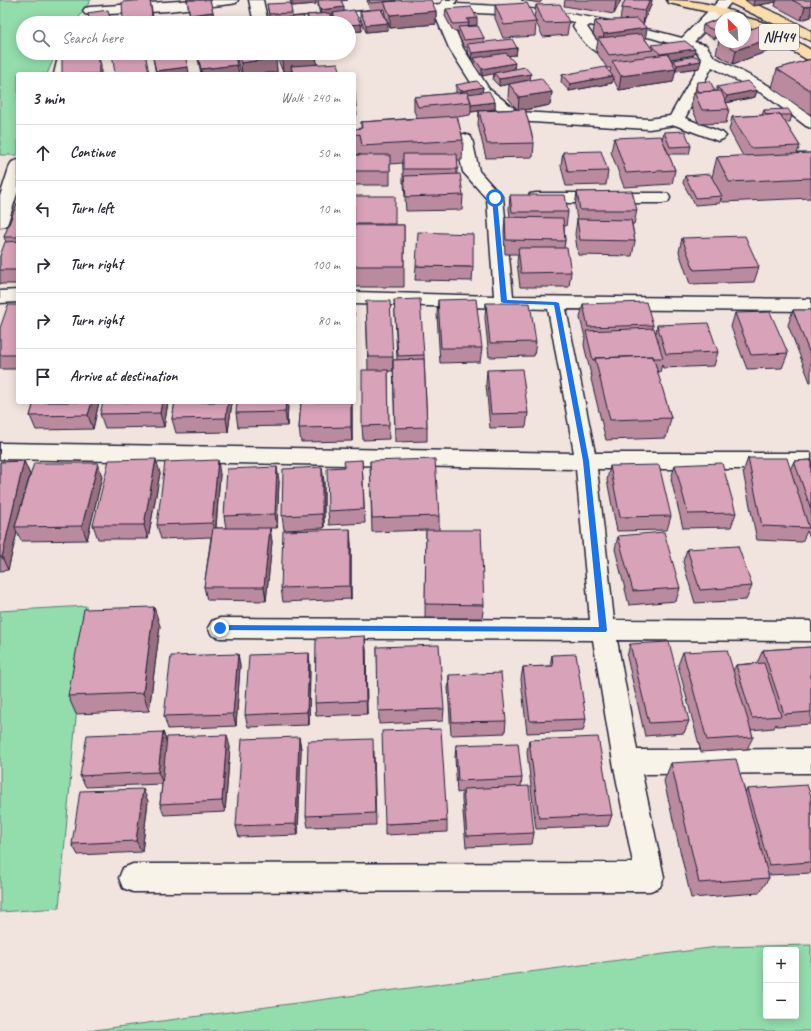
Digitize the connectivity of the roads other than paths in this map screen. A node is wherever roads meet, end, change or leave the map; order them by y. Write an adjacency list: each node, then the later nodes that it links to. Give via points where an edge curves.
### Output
1 (231, 0): 5 (street)
2 (256, 0): 10 (street)
3 (674, 0): 7 (highway, NH44)
4 (735, 0): 15 (highway, NH44)
5 (169, 4): 8 (street)
6 (447, 4): 11 (street); 12 (street); 21 (street, via 442,15 456,48 484,92 515,116 649,124)
7 (722, 5): 9 (highway, NH44); 16 (street)
8 (89, 10)
9 (731, 12)
10 (259, 16)
11 (340, 16)
12 (588, 20): 14 (street); 14 (street, via 580,26 591,43 601,50 651,45 649,41)
13 (751, 22): 17 (highway, NH44)
14 (655, 35): 16 (street)
15 (811, 37)
16 (686, 42): 19 (street, via 701,48)
17 (811, 56)
18 (64, 60): 20 (street)
19 (709, 60): 21 (street); 22 (street, via 770,92)
20 (61, 72)
21 (676, 120): 23 (street)
22 (811, 123)
23 (718, 136)
24 (464, 139): 26 (street, via 471,172)
25 (16, 171): 28 (street)
26 (508, 198): 27 (street); 32 (street)
27 (662, 198)
28 (0, 222)
29 (16, 296): 30 (street)
30 (0, 297)
31 (356, 298): 32 (street)
32 (504, 302): 33 (street)
33 (556, 303): 34 (street); 36 (street)
34 (811, 305)
35 (0, 451): 36 (street)
36 (586, 461): 37 (street); 39 (street)
37 (811, 461)
38 (220, 628): 39 (street)
39 (603, 630): 40 (street); 42 (street)
40 (811, 631)
41 (811, 760): 42 (street)
42 (626, 762): 43 (street, via 650,877)
43 (132, 878)

